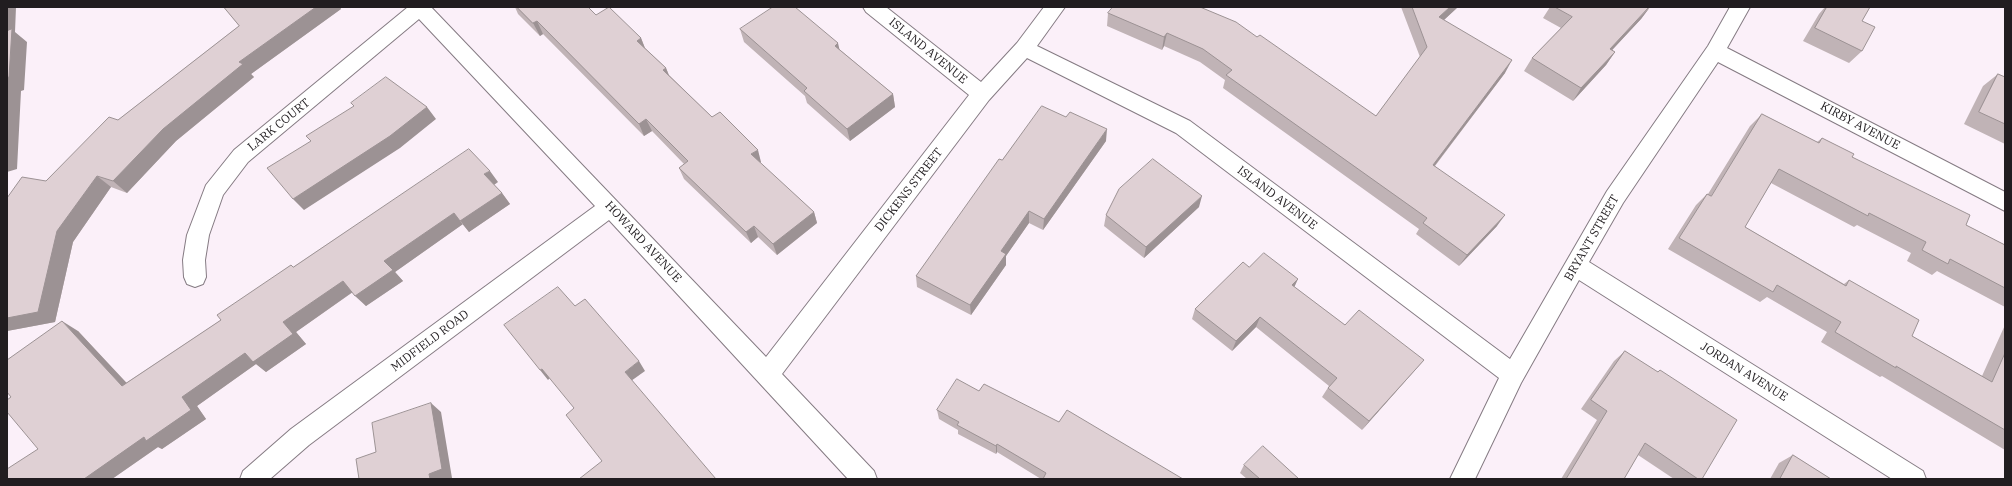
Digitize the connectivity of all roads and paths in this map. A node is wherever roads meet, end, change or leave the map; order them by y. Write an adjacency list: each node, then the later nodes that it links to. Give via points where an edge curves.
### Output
1 (873, 7): 7 (street, ISLAND AVENUE)
2 (1055, 7): 5 (street, DICKENS STREET)
3 (1740, 7): 6 (street, BRYANT STREET)
4 (420, 8): 9 (street, HOWARD AVENUE); 11 (street, LARK COURT, via 241,156 214,191 198,234 194,260)
5 (1024, 48): 7 (street, DICKENS STREET); 13 (street, ISLAND AVENUE, via 1183,127)
6 (1715, 51): 8 (street, KIRBY AVENUE); 10 (street, BRYANT STREET, via 1615,197)
7 (982, 94): 12 (street, DICKENS STREET)
8 (2005, 202)
9 (610, 207): 12 (street, HOWARD AVENUE); 14 (street, MIDFIELD ROAD, via 300,438)
10 (1575, 265): 13 (street, BRYANT STREET); 18 (street, JORDAN AVENUE)
11 (195, 277)
12 (767, 375): 16 (street, HOWARD AVENUE)
13 (1514, 375): 17 (street, BRYANT STREET)
14 (272, 471): 15 (street, MIDFIELD ROAD)
15 (252, 479)
16 (865, 479)
17 (1462, 479)
18 (1914, 479)

